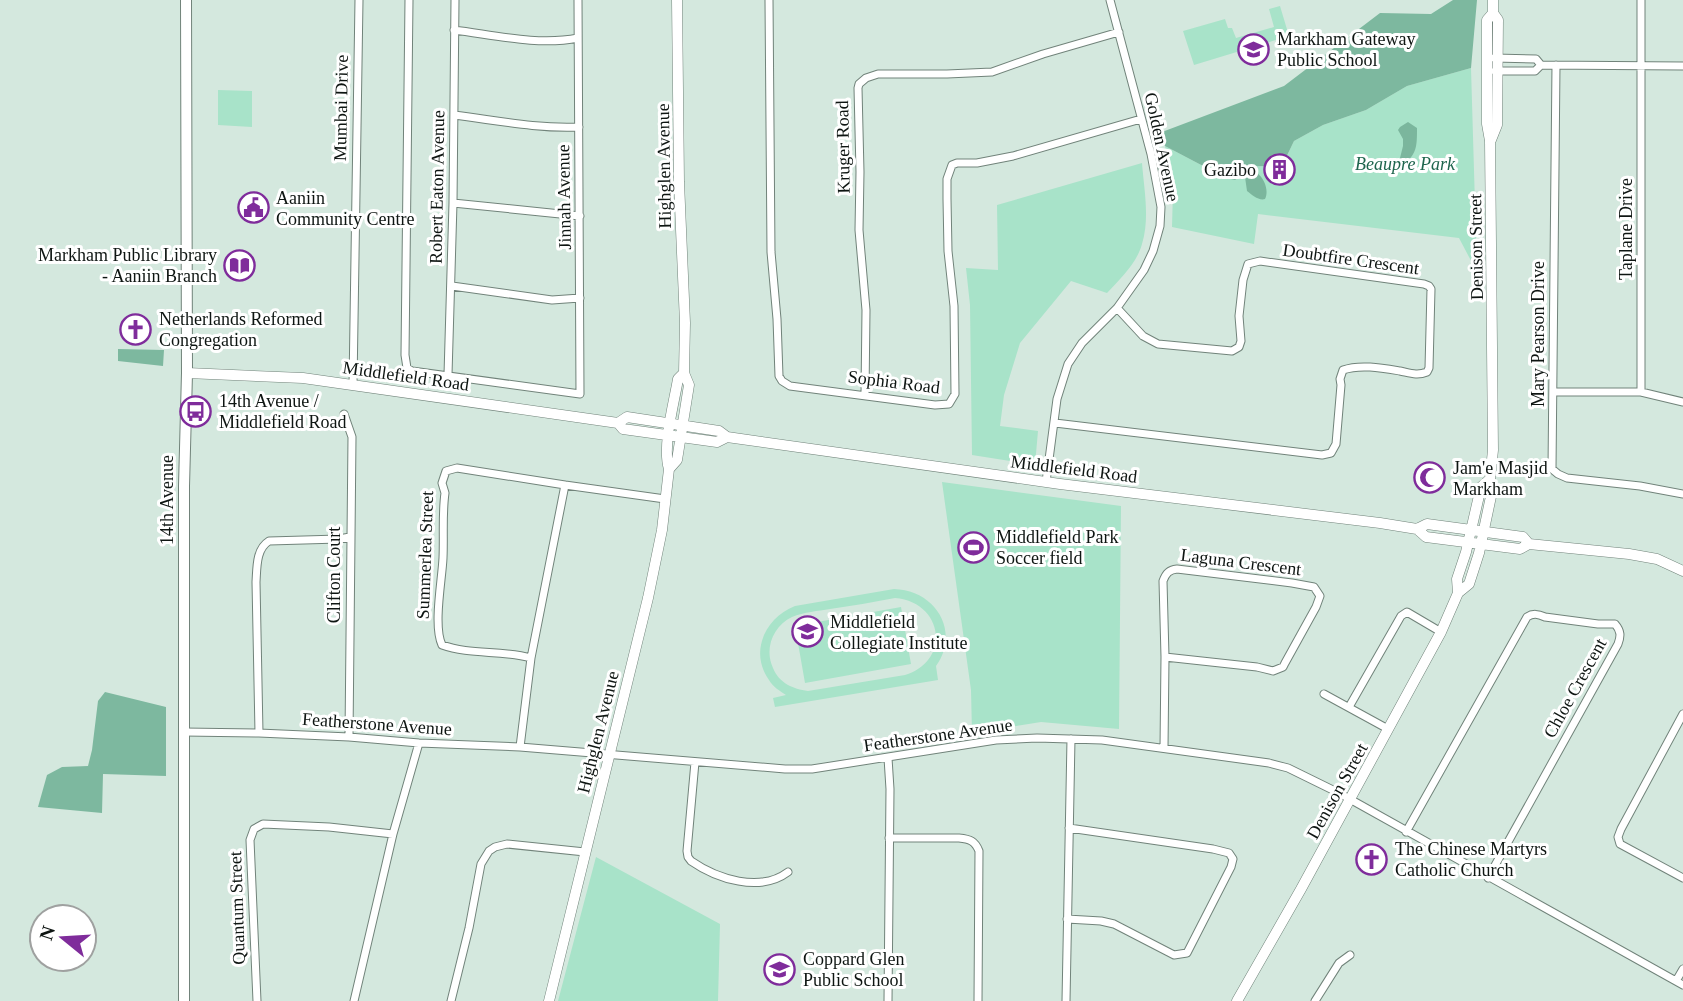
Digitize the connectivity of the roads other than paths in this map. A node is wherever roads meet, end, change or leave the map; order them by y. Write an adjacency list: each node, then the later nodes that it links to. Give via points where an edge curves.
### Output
1 (186, 0): 28 (main road, 14th Avenue)
2 (359, 0): 31 (street, Mumbai Drive)
3 (409, 0): 30 (street, via 406,361 412,371)
4 (455, 0): 11 (street, Robert Eaton Avenue)
5 (578, 0): 13 (street, Jinnah Avenue)
6 (677, 0): 29 (street, Highglen Avenue)
7 (769, 0): 34 (street, Sophia Road, via 771,252 779,376 790,386)
8 (1110, 0): 12 (street, Golden Avenue)
9 (1493, 0): 14 (street, Denison Street, via 1493,13 1487,20)
10 (1642, 0): 17 (street, Taplane Drive)
11 (454, 30): 13 (street, via 531,40); 20 (street, Robert Eaton Avenue)
12 (1119, 32): 21 (street, Golden Avenue); 34 (street, Kruger Road, via 992,72 878,74 859,84)
13 (578, 38): 22 (street, Jinnah Avenue)
14 (1492, 58): 15 (street, via 1535,59); 19 (street, Denison Street)
15 (1541, 65): 16 (street); 19 (street, via 1535,71)
16 (1556, 65): 17 (street); 32 (street, Mary Pearson Drive)
17 (1642, 66): 18 (street); 33 (street, Taplane Drive)
18 (1683, 66)
19 (1492, 71): 43 (street, Denison Street, via 1497,125 1490,141)
20 (454, 115): 22 (street); 23 (street, Robert Eaton Avenue)
21 (1142, 119): 27 (street, Golden Avenue, via 1158,192 1160,226 1144,270); 34 (street, Sophia Road, via 1013,156 952,165 947,199 955,394 947,405)
22 (579, 127): 24 (street, Jinnah Avenue)
23 (453, 202): 24 (street); 25 (street, Robert Eaton Avenue)
24 (580, 216): 26 (street, Jinnah Avenue)
25 (452, 286): 26 (street, via 552,300); 30 (street, Robert Eaton Avenue)
26 (580, 298): 30 (street, Jinnah Avenue, via 580,394)
27 (1116, 308): 38 (street, Golden Avenue, via 1068,363); 38 (street, Doubtfire Crescent, via 1143,336 1158,344 1232,351 1241,341 1239,316 1248,264 1260,261 1424,284 1431,289 1429,368 1417,375 1364,367 1343,370 1336,444 1331,453 1322,455)
28 (187, 373): 31 (street, Middlefield Road, via 303,377); 64 (main road, 14th Avenue)
29 (684, 373): 39 (street, Highglen Avenue, via 678,379); 40 (street, Highglen Avenue, via 689,385)
30 (448, 375)
31 (353, 385): 37 (street, Middlefield Road)
32 (1554, 392): 33 (street); 46 (street, Mary Pearson Drive, via 1552,468 1558,474)
33 (1641, 392): 35 (street)
34 (865, 395)
35 (1683, 402)
36 (344, 414): 51 (street, Clifton Court, via 352,437)
37 (618, 423): 39 (street, Middlefield Road, via 627,417); 41 (street, Middlefield Road, via 624,429)
38 (1055, 423): 44 (street, Golden Avenue)
39 (671, 424): 40 (street, Middlefield Road); 41 (street, Highglen Avenue)
40 (682, 432): 41 (street, Middlefield Road); 42 (street, Highglen Avenue, via 677,460); 44 (street, Middlefield Road, via 719,431 727,437)
41 (669, 436): 42 (street, Highglen Avenue)
42 (669, 469): 47 (street, Highglen Avenue)
43 (1490, 479): 49 (street, Denison Street, via 1480,487); 50 (street, Denison Street, via 1493,487)
44 (1046, 482): 48 (street, Middlefield Road)
45 (565, 485): 47 (street, Summerlea Street); 59 (street); 59 (street, Summerlea Street, via 457,468 446,471 442,483 438,623 442,645)
46 (1683, 494)
47 (665, 499): 71 (street, Highglen Avenue, via 648,598)
48 (1417, 529): 49 (street, Middlefield Road, via 1427,524); 52 (street, Middlefield Road, via 1426,537)
49 (1471, 529): 50 (street, Middlefield Road); 52 (street, Denison Street)
50 (1484, 531): 53 (street, Denison Street); 54 (street, Middlefield Road, via 1523,537)
51 (350, 537): 65 (street, via 270,541 260,552 256,582); 66 (street, Clifton Court)
52 (1468, 543): 53 (street, Middlefield Road); 56 (street, Denison Street, via 1457,579)
53 (1481, 544): 54 (street, Middlefield Road, via 1520,549); 56 (street, Denison Street, via 1469,584)
54 (1529, 544): 55 (street, Middlefield Road, via 1657,559)
55 (1683, 571)
56 (1458, 593): 57 (street, Denison Street)
57 (1441, 632): 61 (street, via 1407,612 1401,616); 63 (street, Denison Street)
58 (1165, 657): 58 (street, Laguna Crescent, via 1279,669 1320,596 1306,585 1170,570 1163,581); 70 (street, Laguna Crescent)
59 (531, 658): 69 (street)
60 (1324, 694): 61 (street)
61 (1349, 707): 63 (street)
62 (1683, 713): 82 (street, via 1618,837 1625,848)
63 (1388, 729): 74 (street, Denison Street)
64 (184, 732): 65 (street, Featherstone Avenue); 87 (main road, 14th Avenue)
65 (258, 733): 66 (street, Featherstone Avenue)
66 (349, 737): 68 (street, Featherstone Avenue)
67 (1071, 739): 70 (street, Featherstone Avenue); 72 (street, Featherstone Avenue, via 996,740); 75 (street)
68 (419, 743): 69 (street, Featherstone Avenue); 77 (street)
69 (520, 747): 71 (street, Featherstone Avenue)
70 (1164, 748): 74 (street, Featherstone Avenue, via 1288,768)
71 (609, 754): 73 (street, Featherstone Avenue); 79 (street, Highglen Avenue)
72 (888, 758): 73 (street, Featherstone Avenue, via 812,769); 78 (street)
73 (695, 762): 80 (street, via 687,850 691,861 743,882 778,880)
74 (1349, 799): 76 (street, Featherstone Avenue); 95 (street, Denison Street)
75 (1069, 828): 83 (street); 83 (street, via 1213,849 1229,853 1233,859 1187,953 1174,956 1114,924)
76 (1406, 832): 81 (street, Featherstone Avenue); 81 (street, Chloe Crescent, via 1527,617 1537,614 1615,624 1621,636 1618,644)
77 (393, 834): 88 (street, Quantum Street, via 263,824 254,829 250,840); 89 (street)
78 (889, 838): 92 (street); 93 (street, via 959,838 976,844)
79 (585, 852): 90 (street, via 507,844 489,850 481,864); 91 (street, Highglen Avenue)
80 (788, 872)
81 (1488, 878): 86 (street, Featherstone Avenue)
82 (1683, 878)
83 (1067, 919): 94 (street)
84 (1350, 956): 96 (street, via 1339,963)
85 (1683, 969): 86 (street)
86 (1680, 983)
87 (184, 1001)
88 (257, 1001)
89 (354, 1001)
90 (451, 1001)
91 (549, 1001)
92 (888, 1001)
93 (978, 1001)
94 (1066, 1001)
95 (1237, 1001)
96 (1315, 1001)

